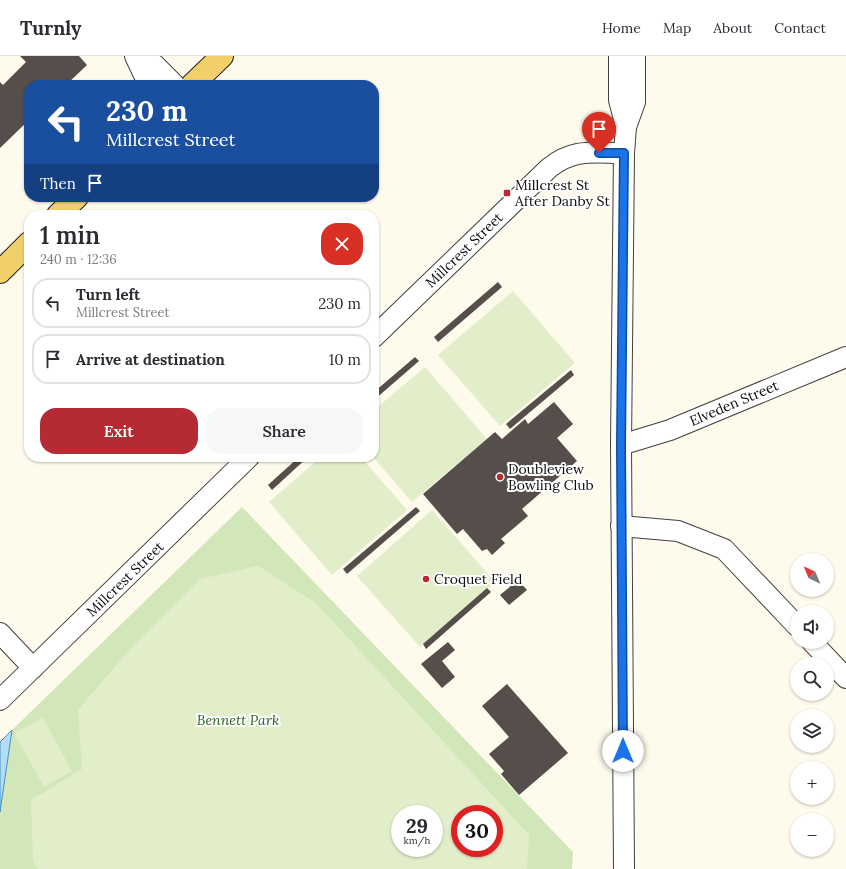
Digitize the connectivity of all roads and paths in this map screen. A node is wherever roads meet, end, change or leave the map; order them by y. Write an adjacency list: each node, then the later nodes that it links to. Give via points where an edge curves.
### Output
1 (136, 56): 5 (street); 6 (street, via 155,65)
2 (222, 56): 7 (main road)
3 (619, 56): 8 (street, via 618,100)
4 (636, 56): 8 (street, via 635,102)
5 (148, 80)
6 (170, 80)
7 (197, 80)
8 (626, 127): 9 (street)
9 (624, 153): 14 (street, Millcrest Street, via 576,154 561,159); 16 (street)
10 (72, 202): 11 (main road)
11 (63, 210)
12 (24, 248): 13 (main road)
13 (0, 272)
14 (379, 332)
15 (846, 357): 16 (street, Elveden Street, via 670,430)
16 (621, 445): 18 (street)
17 (244, 462): 22 (street, Millcrest Street)
18 (621, 526): 19 (street, via 678,531 724,549); 25 (street)
19 (790, 619)
20 (0, 633): 22 (street)
21 (819, 649): 23 (street)
22 (33, 668): 24 (street, Millcrest Street)
23 (846, 678)
24 (0, 700)
25 (624, 869)

